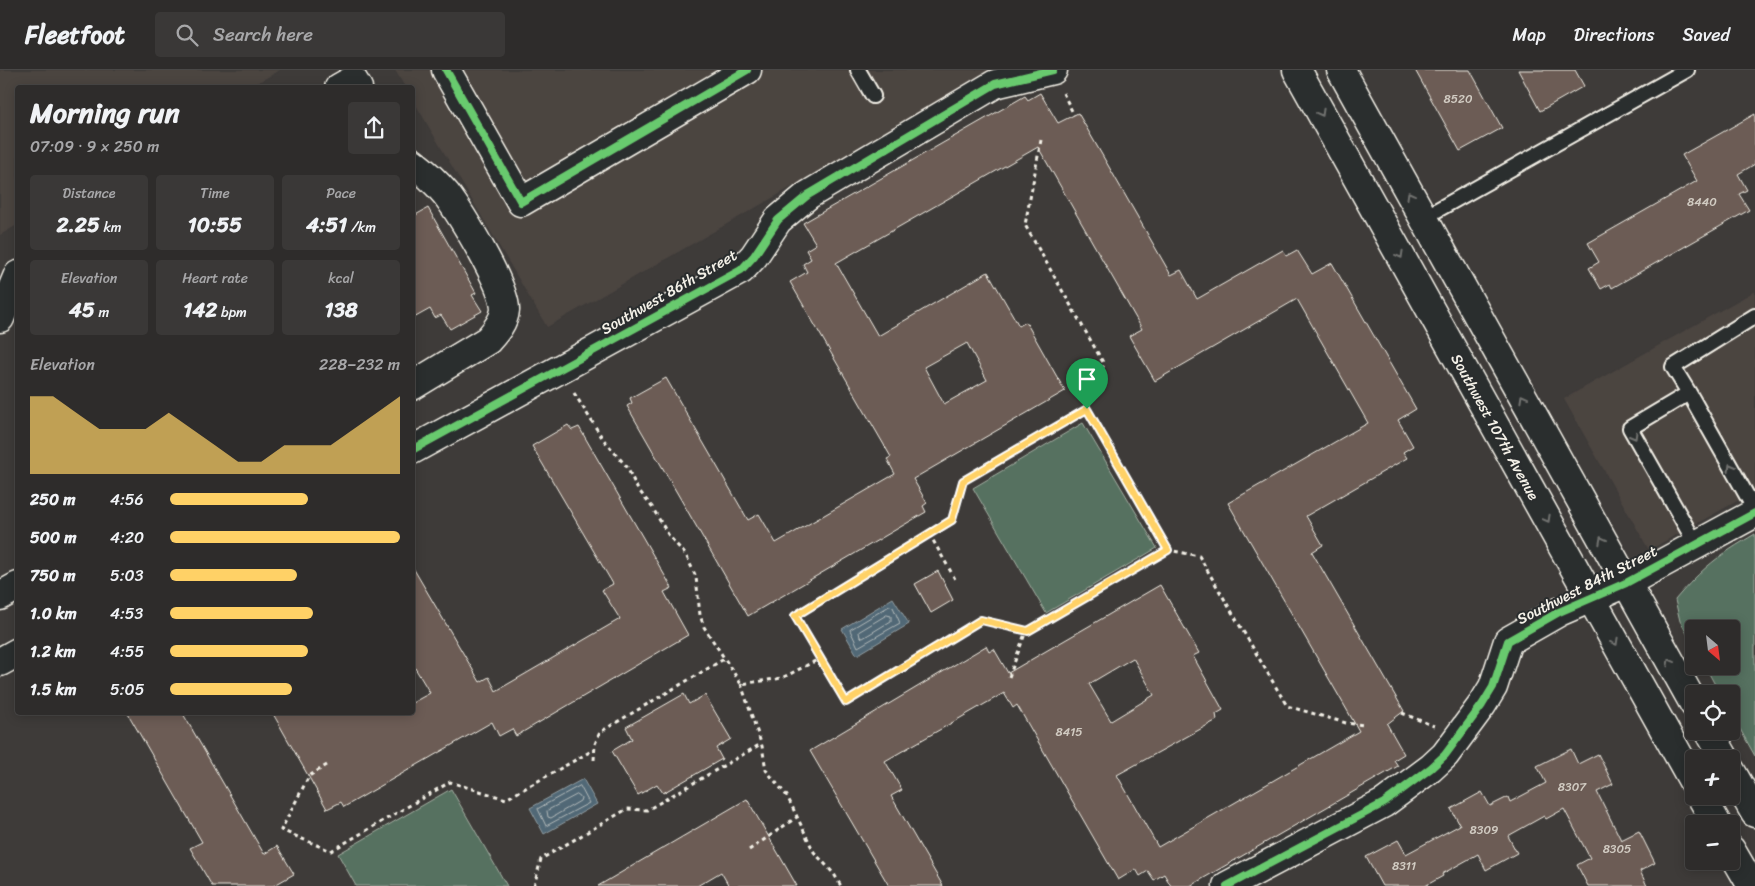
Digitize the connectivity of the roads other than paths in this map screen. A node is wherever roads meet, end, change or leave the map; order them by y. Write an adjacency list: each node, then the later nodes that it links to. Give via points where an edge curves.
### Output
1 (446, 70): 2 (street, via 520,202)
2 (747, 70)
3 (858, 70): 10 (lane)
4 (1297, 70): 24 (street, Southwest 107th Avenue, one-way to 24)
5 (1341, 70): 12 (street, one-way to 5)
6 (1687, 70): 12 (lane)
7 (1058, 80): 18 (street, Southwest 86th Street, via 995,84 808,195 786,212 741,270)
8 (344, 85): 9 (street, via 353,80)
9 (356, 85)
10 (873, 96)
11 (415, 165): 16 (street, via 454,205 492,272 505,311 497,330 488,340)
12 (1423, 218): 21 (street, one-way to 12)
13 (15, 282): 15 (street)
14 (1755, 316): 17 (lane, via 1673,366)
15 (0, 318)
16 (415, 384)
17 (1689, 393): 19 (lane, one-way to 17); 20 (lane, one-way to 20, via 1630,428)
18 (415, 448)
19 (1755, 511): 20 (street, Southwest 84th Street)
20 (1696, 544): 21 (street, Southwest 84th Street)
21 (1626, 583): 24 (street, Southwest 84th Street); 27 (street, one-way to 21)
22 (15, 588): 23 (street)
23 (0, 596)
24 (1591, 599): 28 (street, Southwest 107th Avenue, one-way to 28); 32 (street, Southwest 84th Street, via 1558,612 1508,641 1482,705 1444,755 1417,781 1384,803)
25 (15, 654): 26 (street)
26 (0, 662)
27 (1685, 688)
28 (1685, 767)
29 (1740, 787): 30 (street)
30 (1755, 813)
31 (1740, 865): 33 (street)
32 (1226, 886)
33 (1752, 886)

